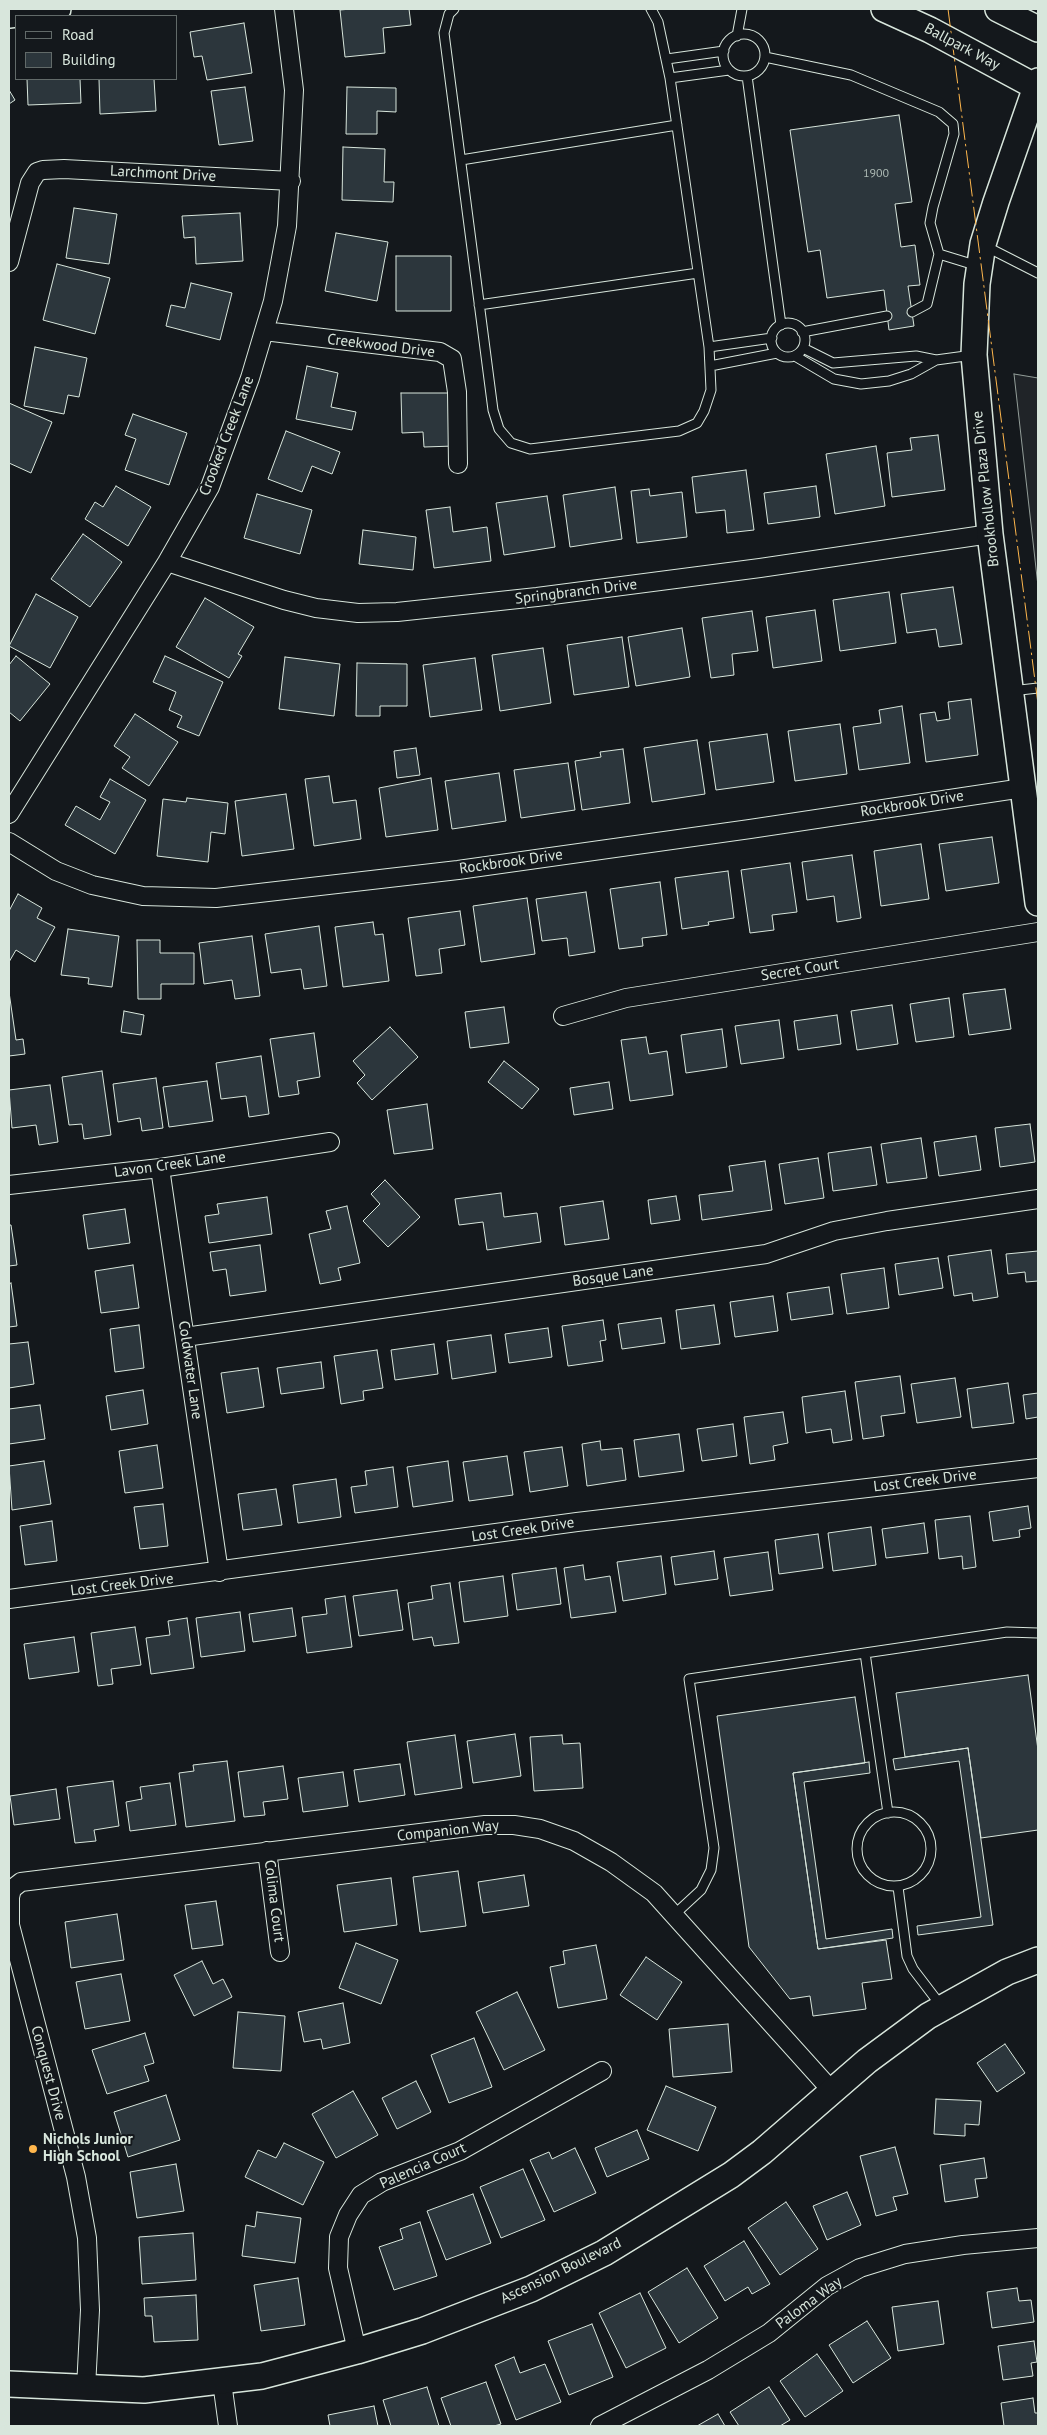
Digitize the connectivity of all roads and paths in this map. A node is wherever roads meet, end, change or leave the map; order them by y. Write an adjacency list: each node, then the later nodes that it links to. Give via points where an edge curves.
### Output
1 (53, 9): 8 (street)
2 (284, 9): 20 (street, Crooked Creek Lane, via 294,90)
3 (454, 9): 19 (lane, via 449,14 444,33)
4 (650, 9): 13 (lane, via 658,22)
5 (742, 9): 10 (lane)
6 (884, 9): 17 (street, Ballpark Way)
7 (998, 9): 9 (street)
8 (9, 15)
9 (1038, 29)
10 (737, 36): 11 (lane); 12 (lane, via 756,39 762,44)
11 (724, 51): 13 (lane); 14 (lane)
12 (765, 57): 15 (lane, via 759,70); 21 (lane, via 851,75 939,112 953,124 954,134 930,223)
13 (667, 59): 16 (lane)
14 (729, 70): 15 (lane); 16 (lane)
15 (747, 76): 29 (lane)
16 (670, 78): 18 (lane)
17 (1038, 85): 22 (street, Brookhollow Plaza Drive, via 996,202)
18 (677, 125): 19 (lane); 24 (lane)
19 (461, 160): 26 (lane)
20 (291, 182): 23 (street, Larchmont Drive, via 43,170 37,172 30,183); 30 (street, Crooked Creek Lane, via 287,226 273,301)
21 (938, 254): 22 (lane); 27 (lane, via 927,304)
22 (981, 255): 25 (lane); 36 (street, Brookhollow Plaza Drive)
23 (9, 262)
24 (698, 273): 26 (lane); 33 (lane)
25 (1038, 273)
26 (479, 305): 39 (lane, via 493,410 499,429 511,444 530,449 679,431 697,422 704,411 711,390)
27 (912, 312)
28 (887, 316): 31 (lane)
29 (782, 325): 31 (lane, via 793,324); 32 (lane)
30 (264, 330): 40 (street, Creekwood Drive, via 440,352 452,359 457,392); 42 (street, Crooked Creek Lane, via 210,487)
31 (802, 332): 34 (lane)
32 (772, 338): 33 (lane); 35 (lane)
33 (709, 347): 39 (lane)
34 (803, 348): 37 (lane); 38 (lane, via 833,363 916,356)
35 (777, 353): 37 (lane, via 785,357); 39 (lane)
36 (974, 355): 38 (lane); 41 (street, Brookhollow Plaza Drive)
37 (795, 356): 38 (lane, via 834,379 861,384 911,374)
38 (936, 360)
39 (710, 366)
40 (458, 464)
41 (990, 534): 42 (street, Springbranch Drive, via 760,568 397,612 358,613 316,608); 44 (street, Brookhollow Plaza Drive)
42 (167, 562): 46 (street, Crooked Creek Lane)
43 (1038, 688): 44 (lane)
44 (1010, 691): 45 (street, Brookhollow Plaza Drive)
45 (1023, 788): 47 (street, Rockbrook Drive, via 458,870 216,898 143,896 92,885 56,871); 48 (street, Brookhollow Plaza Drive)
46 (9, 814)
47 (9, 842)
48 (1038, 896)
49 (1038, 932): 50 (street, Secret Court, via 626,998)
50 (563, 1016)
51 (330, 1142): 52 (street, Lavon Creek Lane)
52 (160, 1168): 53 (street, Lavon Creek Lane); 55 (street, Coldwater Lane)
53 (9, 1185)
54 (1038, 1198): 55 (street, Bosque Lane, via 834,1231 766,1254)
55 (184, 1336): 57 (street, Coldwater Lane)
56 (1038, 1468): 57 (street, Lost Creek Drive, via 577,1522)
57 (219, 1572): 58 (street, Lost Creek Drive)
58 (9, 1599)
59 (1038, 1633): 60 (lane, via 1007,1632)
60 (865, 1653): 61 (lane); 65 (lane, via 689,1680 714,1848 711,1870 701,1890)
61 (888, 1813): 64 (lane, via 878,1816 861,1832 857,1854 864,1872 871,1879 879,1884); 64 (lane, via 911,1816 920,1823 930,1844 924,1872)
62 (267, 1851): 63 (street, Companion Way); 65 (street, Companion Way, via 485,1825 540,1829 574,1841 611,1862 654,1893); 66 (street, Colima Court)
63 (21, 1882): 75 (street, Conquest Drive, via 12,1889 10,1925 76,2177 87,2238 90,2310)
64 (898, 1886): 68 (lane, via 907,1956)
65 (674, 1915): 70 (street, Companion Way)
66 (280, 1952)
67 (1038, 1960): 68 (street, Ascension Boulevard, via 1007,1972)
68 (942, 2008): 70 (street, Ascension Boulevard, via 867,2060)
69 (602, 2071): 72 (street, Palencia Court, via 460,2151 382,2182 362,2195 348,2215 339,2238 338,2268)
70 (832, 2091): 72 (street, Ascension Boulevard, via 731,2175 604,2253 531,2289 422,2331)
71 (1038, 2238): 77 (street, Paloma Way, via 905,2254 860,2268 827,2286 769,2333 708,2370)
72 (357, 2351): 73 (street, Ascension Boulevard, via 262,2376)
73 (222, 2382): 75 (street, Ascension Boulevard, via 144,2390); 76 (street)
74 (9, 2384): 75 (street, Ascension Boulevard)
75 (86, 2388)
76 (228, 2426)
77 (600, 2426)

